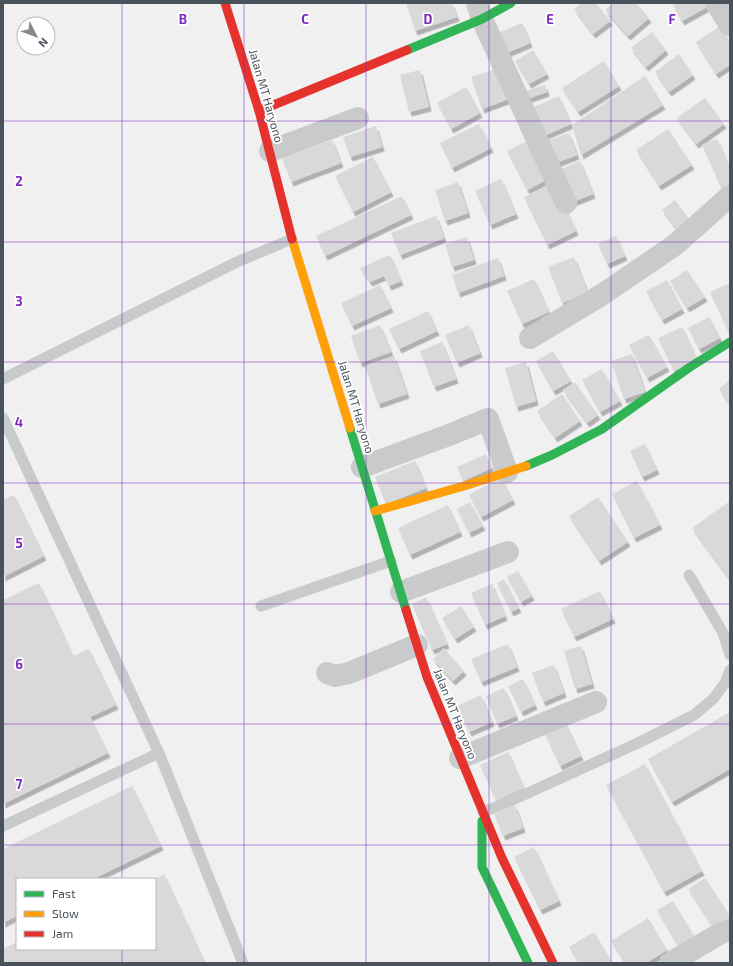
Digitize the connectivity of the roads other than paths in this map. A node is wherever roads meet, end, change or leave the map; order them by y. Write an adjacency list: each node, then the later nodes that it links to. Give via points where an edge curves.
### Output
1 (226, 3): 6 (main road, Jalan MT Haryono)
2 (511, 3): 4 (main road)
3 (716, 3): 5 (street)
4 (479, 11): 6 (main road); 10 (street)
5 (730, 24)
6 (259, 111): 8 (main road, Jalan MT Haryono)
7 (358, 118): 8 (street)
8 (270, 151): 11 (main road, Jalan MT Haryono)
9 (730, 196): 12 (street, via 675,245 603,294)
10 (566, 203)
11 (292, 239): 14 (lane, via 237,262); 16 (main road, Jalan MT Haryono)
12 (530, 338)
13 (730, 342): 17 (main road, via 602,429 552,455)
14 (3, 379)
15 (3, 418): 29 (lane)
16 (362, 467): 17 (street, via 488,419); 18 (main road, Jalan MT Haryono)
17 (507, 472): 18 (main road)
18 (375, 511): 20 (main road, Jalan MT Haryono)
19 (508, 552): 22 (street)
20 (391, 561): 22 (main road, Jalan MT Haryono); 23 (lane)
21 (689, 575): 25 (lane, via 723,633)
22 (401, 592): 24 (main road, Jalan MT Haryono)
23 (261, 606)
24 (417, 645): 27 (street, via 349,673 335,676); 30 (main road, Jalan MT Haryono, via 427,677)
25 (730, 655)
26 (730, 670): 31 (lane, via 725,683 713,699 694,715 638,743)
27 (327, 673)
28 (596, 702): 30 (street)
29 (159, 753): 32 (lane); 34 (lane)
30 (460, 758): 31 (main road, Jalan MT Haryono)
31 (483, 812): 35 (main road, Jalan MT Haryono, via 482,867); 36 (main road, Jalan MT Haryono, via 502,858)
32 (3, 826)
33 (730, 930): 37 (street, via 720,933)
34 (243, 963)
35 (528, 963)
36 (553, 963)
37 (670, 963)

